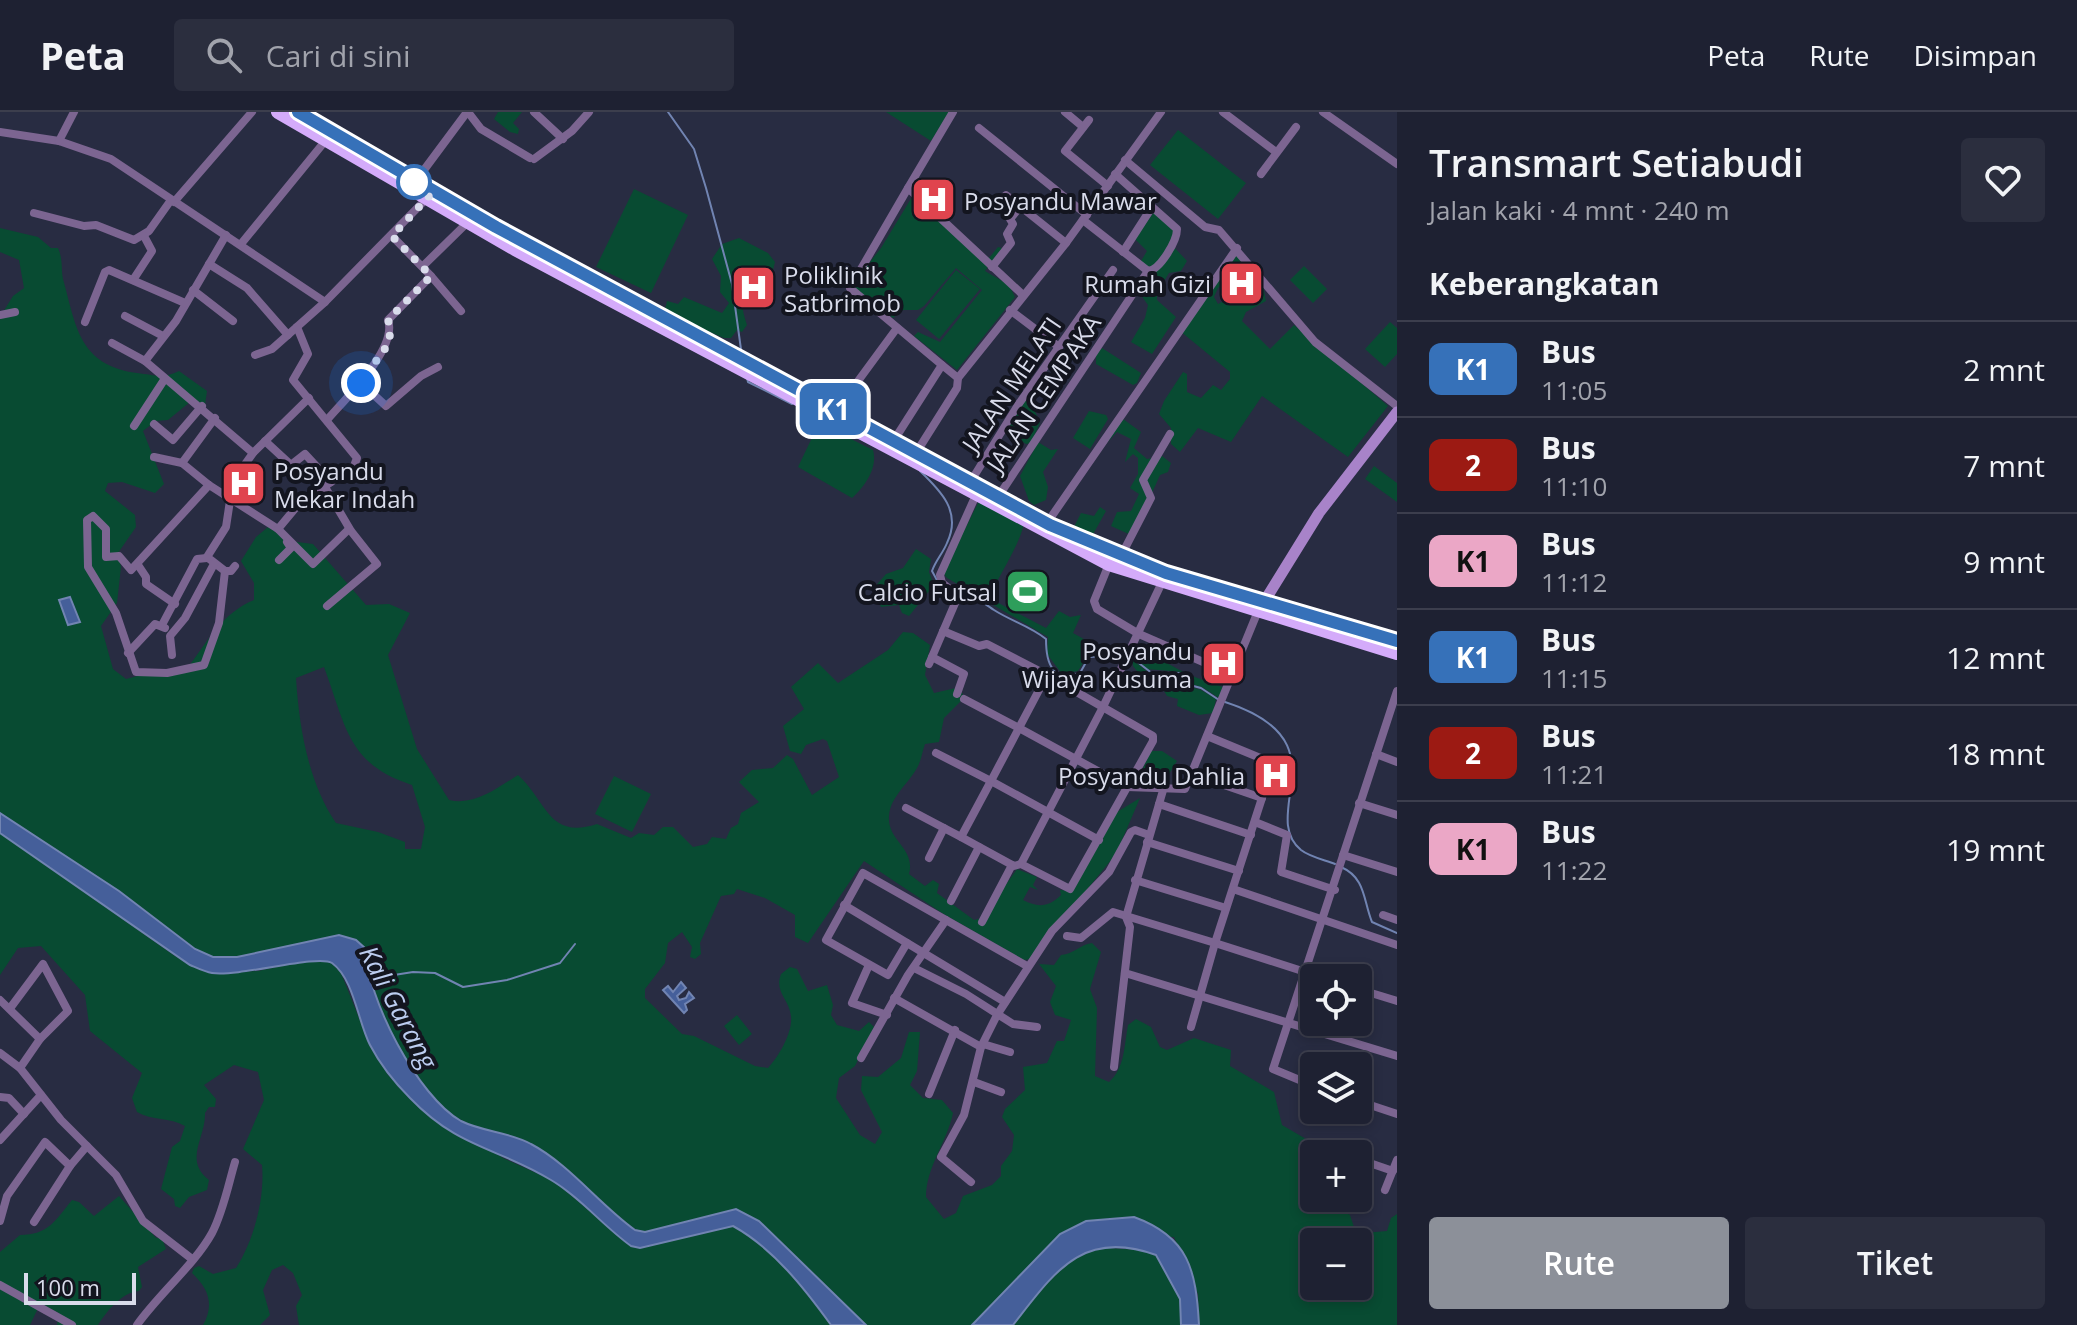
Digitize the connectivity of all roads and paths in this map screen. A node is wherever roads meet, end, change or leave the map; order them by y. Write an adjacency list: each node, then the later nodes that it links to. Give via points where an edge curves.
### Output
1 (74, 112): 19 (street)
2 (252, 112): 30 (street)
3 (278, 112): 18 (highway)
4 (297, 112): 25 (highway)
5 (467, 112): 17 (street, via 481,129 532,159); 25 (street)
6 (534, 112): 17 (street)
7 (589, 112): 17 (street)
8 (953, 112): 27 (street)
9 (1065, 112): 26 (street, via 1086,123 1065,152)
10 (1161, 112): 21 (street)
11 (1223, 112): 20 (street)
12 (1323, 112): 13 (street)
13 (1338, 116): 22 (street)
14 (1296, 127): 20 (street)
15 (979, 128): 34 (street)
16 (0, 132): 19 (street)
17 (563, 139)
18 (326, 140): 28 (highway); 41 (street)
19 (59, 141): 30 (street, via 111,159)
20 (1276, 152): 24 (street)
21 (1125, 160): 23 (street); 42 (street)
22 (1397, 164)
23 (1115, 174): 26 (street); 32 (street)
24 (1261, 174)
25 (415, 182): 28 (highway)
26 (1108, 186): 34 (street)
27 (908, 188): 46 (street); 63 (street, via 850,286)
28 (430, 196): 35 (highway); 36 (highway); 39 (street)
29 (1001, 199): 31 (street, via 1006,195)
30 (173, 201): 37 (street); 38 (street)
31 (1020, 207): 40 (street); 46 (street, via 1010,219 1011,243)
32 (1152, 207): 43 (street); 48 (street, JALAN CEMPAKA, via 1178,231 1157,268)
33 (34, 213): 38 (street, via 96,225 131,240)
34 (1085, 218): 40 (street); 43 (street)
35 (468, 222): 36 (highway); 45 (street)
36 (494, 231): 70 (highway)
37 (226, 235): 41 (street); 44 (street)
38 (144, 236): 50 (street, via 152,251)
39 (392, 236): 45 (street); 53 (street)
40 (1066, 243): 52 (street)
41 (241, 244): 53 (street)
42 (1237, 248): 78 (street, via 1315,342); 96 (street)
43 (1123, 252): 48 (street)
44 (209, 264): 51 (street); 64 (street, via 247,288)
45 (423, 266): 49 (street)
46 (992, 267): 52 (street)
47 (1113, 270): 67 (street, JALAN MELATI)
48 (1148, 271): 95 (street, JALAN CEMPAKA)
49 (431, 276): 56 (street); 75 (street, via 388,320 392,329 387,346)
50 (133, 280): 54 (street); 61 (street, via 105,272)
51 (193, 290): 54 (street); 60 (street)
52 (1023, 295): 55 (street)
53 (325, 302): 62 (street)
54 (185, 303): 65 (street)
55 (1010, 310): 67 (street); 73 (street)
56 (461, 311)
57 (15, 312): 58 (street)
58 (0, 315)
59 (125, 316): 65 (street)
60 (233, 321)
61 (85, 322)
62 (297, 327): 64 (street); 76 (street, via 308,354 293,380)
63 (897, 328): 71 (street); 79 (street)
64 (288, 335): 68 (street)
65 (163, 336): 69 (street)
66 (112, 343): 69 (street)
67 (1059, 347): 93 (street, JALAN MELATI)
68 (255, 355)
69 (146, 363): 74 (street)
70 (740, 364): 79 (highway); 86 (highway)
71 (942, 365): 73 (street); 86 (street)
72 (438, 367): 75 (street, via 386,406)
73 (958, 378): 88 (street, via 957,388)
74 (164, 380): 77 (street); 83 (street)
75 (361, 383): 81 (street)
76 (309, 398): 81 (street); 85 (street)
77 (202, 406): 80 (street); 82 (street, via 173,440)
78 (1397, 409): 109 (main road, via 1319,513)
79 (836, 411): 86 (highway)
80 (215, 418): 87 (street); 90 (street)
81 (327, 420): 91 (street, via 357,458)
82 (154, 424)
83 (134, 426)
84 (1170, 434): 101 (street, via 1143,480 1151,498)
85 (265, 441): 87 (street); 91 (street, via 291,465 305,454)
86 (890, 444): 88 (highway); 93 (highway)
87 (253, 453): 94 (street)
88 (916, 453): 93 (highway)
89 (154, 457): 90 (street)
90 (182, 463): 92 (street)
91 (328, 484): 97 (street); 98 (street, via 298,505)
92 (209, 485): 94 (street); 103 (street)
93 (973, 488): 95 (highway); 101 (highway); 113 (street, JALAN MELATI, via 940,575 956,601)
94 (228, 494): 98 (street); 99 (street, via 225,529)
95 (998, 497): 96 (highway)
96 (1047, 523): 101 (highway)
97 (349, 529): 98 (street, via 313,564); 111 (street, via 377,564)
98 (279, 530): 100 (street, via 292,547)
99 (212, 559): 105 (street); 108 (street, via 197,559); 114 (street, via 204,587)
100 (279, 560)
101 (1115, 560): 107 (highway); 115 (street, via 1094,606)
102 (235, 566): 105 (street)
103 (134, 567): 106 (street); 117 (street, via 119,556 106,557 106,529 90,516 85,526 88,567 116,613)
104 (154, 570): 106 (street)
105 (225, 571): 110 (street)
106 (146, 577): 108 (street, via 146,584)
107 (1164, 578): 109 (highway); 115 (street)
108 (175, 604): 112 (street)
109 (1261, 604): 116 (highway); 118 (highway); 126 (street)
110 (221, 605): 117 (street, via 213,646 202,666 143,673 134,670); 119 (street, via 223,622)
111 (327, 606)
112 (162, 625): 114 (street); 117 (street, via 155,624)
113 (943, 631): 122 (street, via 979,646 987,644); 125 (street, via 930,660 964,674 960,697)
114 (173, 633): 120 (street)
115 (1139, 634): 121 (street); 124 (street)
116 (1397, 641)
117 (128, 653)
118 (1397, 653)
119 (214, 654)
120 (172, 655)
121 (1210, 665)
122 (1047, 675): 124 (street); 125 (street)
123 (1397, 691): 127 (street)
124 (1103, 707): 129 (street); 133 (street, via 1153,736)
125 (1019, 728): 129 (street); 132 (street)
126 (1207, 736): 131 (street); 135 (street, via 1270,762)
127 (1379, 752): 130 (street); 137 (street)
128 (936, 753): 132 (street)
129 (1077, 760): 133 (street); 139 (street)
130 (1397, 762)
131 (1192, 774): 134 (street, via 1185,789); 135 (street)
132 (991, 781): 139 (street); 144 (street)
133 (1127, 787): 134 (street); 146 (street)
134 (1164, 787): 136 (street)
135 (1262, 798): 141 (street)
136 (1159, 804): 143 (street); 145 (street)
137 (1362, 804): 140 (street); 149 (street)
138 (906, 808): 142 (street)
139 (1049, 811): 146 (street); 150 (street)
140 (1397, 815)
141 (1255, 822): 143 (street); 155 (street, via 1287,835 1281,872)
142 (944, 828): 144 (street); 148 (street)
143 (1251, 835): 151 (street)
144 (961, 837): 147 (street)
145 (1148, 838): 151 (street); 153 (street); 172 (street, via 1131,832 1105,878 1058,924)
146 (1099, 840): 150 (street, via 1070,889)
147 (979, 847): 150 (street); 156 (street)
148 (929, 858)
149 (1344, 859): 152 (street); 155 (street)
150 (1017, 864): 163 (street)
151 (1239, 871): 154 (street)
152 (1397, 872)
153 (1135, 880): 158 (street); 160 (street)
154 (1233, 889): 158 (street); 164 (street)
155 (1334, 889): 164 (street)
156 (951, 901)
157 (844, 905): 161 (street, via 865,872); 166 (street); 171 (street, via 826,940)
158 (1226, 908): 167 (street)
159 (1383, 915): 162 (street)
160 (1126, 917): 165 (street, via 1109,912 1081,938); 167 (street); 175 (street, via 1130,927)
161 (946, 920): 169 (street); 172 (street)
162 (1397, 920)
163 (982, 922)
164 (1323, 922): 168 (street); 170 (street)
165 (1067, 936)
166 (907, 943): 169 (street); 171 (street, via 888,975)
167 (1215, 943): 174 (street); 178 (street)
168 (1397, 945)
169 (925, 954): 173 (street); 182 (street)
170 (1309, 964)
171 (869, 965): 184 (street, via 852,1003)
172 (1027, 966): 182 (street)
173 (916, 969): 179 (street); 185 (street)
174 (1300, 971)
175 (1125, 973): 178 (street); 196 (street)
176 (1300, 991): 186 (street)
177 (1372, 993): 181 (street)
178 (1201, 995): 186 (street); 188 (street)
179 (894, 998): 184 (street); 189 (street)
180 (0, 1000): 183 (street)
181 (1397, 1001)
182 (1005, 1002): 185 (street)
183 (11, 1007): 190 (street); 190 (street, via 43,964 68,1011)
184 (887, 1015): 195 (street)
185 (997, 1015): 187 (street, via 1013,1024); 191 (street)
186 (1290, 1022): 194 (street); 198 (street, via 1275,1071)
187 (1037, 1027)
188 (1191, 1027)
189 (955, 1030): 191 (street); 201 (street)
190 (40, 1039): 197 (street)
191 (982, 1046): 192 (street); 199 (street)
192 (1010, 1052)
193 (0, 1053): 197 (street)
194 (1397, 1056)
195 (861, 1058)
196 (1114, 1067)
197 (20, 1068): 202 (street)
198 (1300, 1081)
199 (974, 1082): 200 (street); 209 (street, via 964,1115)
200 (1001, 1092)
201 (929, 1094)
202 (41, 1095): 205 (street); 208 (street)
203 (0, 1097): 205 (street, via 9,1098)
204 (1372, 1106): 206 (street)
205 (24, 1114): 207 (street)
206 (1397, 1114)
207 (0, 1140)
208 (87, 1146): 213 (street); 220 (street, via 116,1175 143,1221)
209 (941, 1157): 214 (street); 216 (street)
210 (1397, 1160): 215 (street)
211 (235, 1162): 220 (street, via 213,1231)
212 (1372, 1164): 215 (street)
213 (70, 1166): 218 (street, via 45,1142 7,1196); 219 (street)
214 (937, 1167)
215 (1393, 1171): 217 (street)
216 (971, 1182)
217 (1385, 1190)
218 (0, 1221)
219 (34, 1222)
220 (192, 1259): 223 (street)
221 (0, 1285): 222 (street)
222 (72, 1325)
223 (137, 1325)

